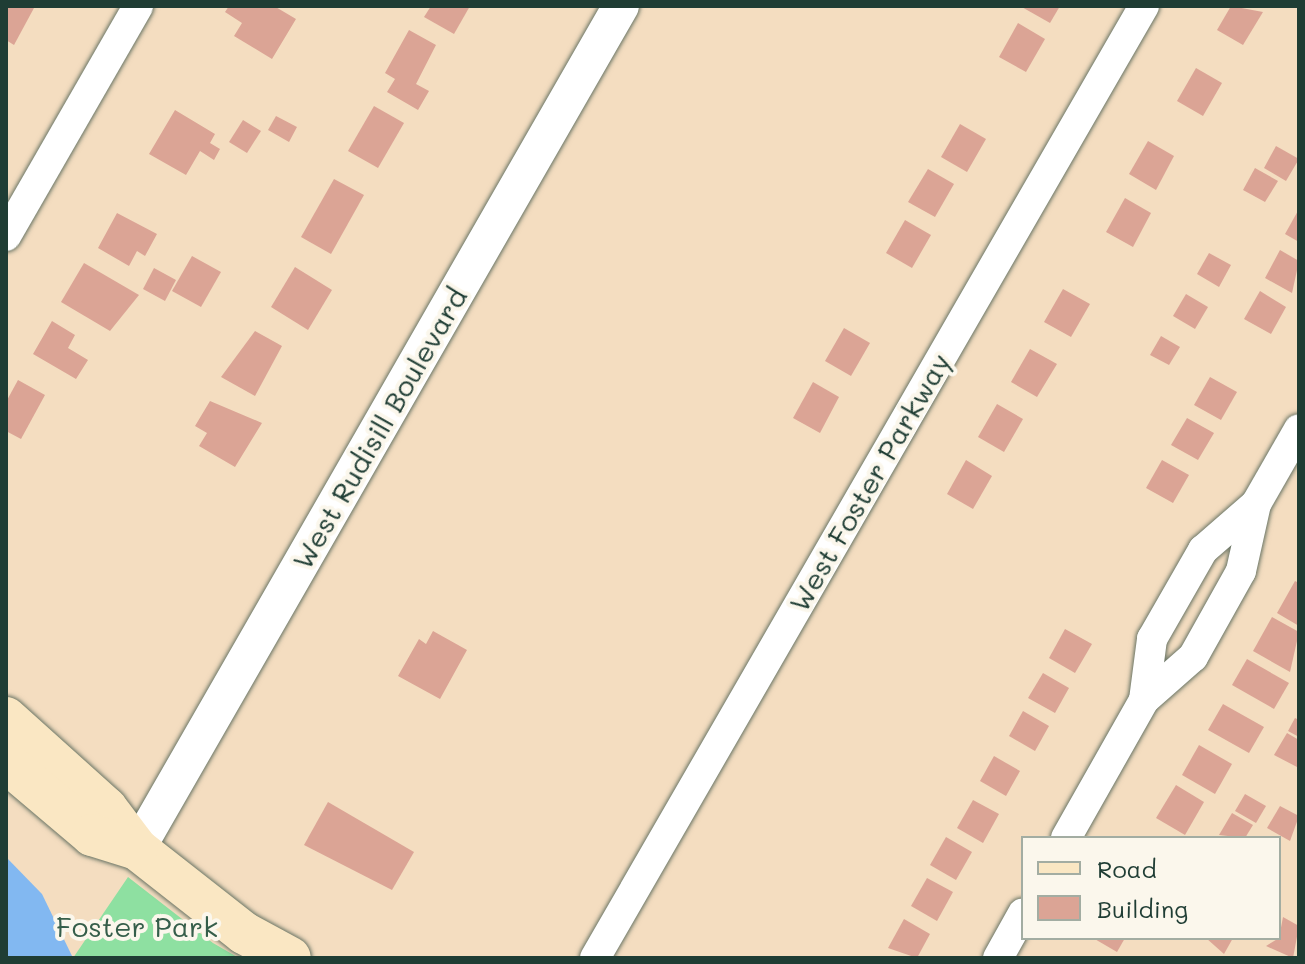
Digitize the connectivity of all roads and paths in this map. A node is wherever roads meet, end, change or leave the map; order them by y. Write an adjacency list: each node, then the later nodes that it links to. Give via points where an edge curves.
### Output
1 (138, 6): 4 (street)
2 (621, 6): 11 (street, West Rudisill Boulevard)
3 (1144, 6): 14 (street, West Foster Parkway)
4 (6, 236)
5 (1299, 429): 6 (street)
6 (1256, 504): 7 (street, via 1241,571 1193,657); 7 (street, via 1203,550 1166,613 1144,663)
7 (1144, 700): 10 (street)
8 (6, 718): 11 (main road, via 106,808)
9 (6, 762): 11 (main road, via 92,835)
10 (1067, 836)
11 (137, 849): 13 (main road, via 244,933)
12 (1021, 917): 15 (street)
13 (290, 958)
14 (595, 958)
15 (998, 958)

